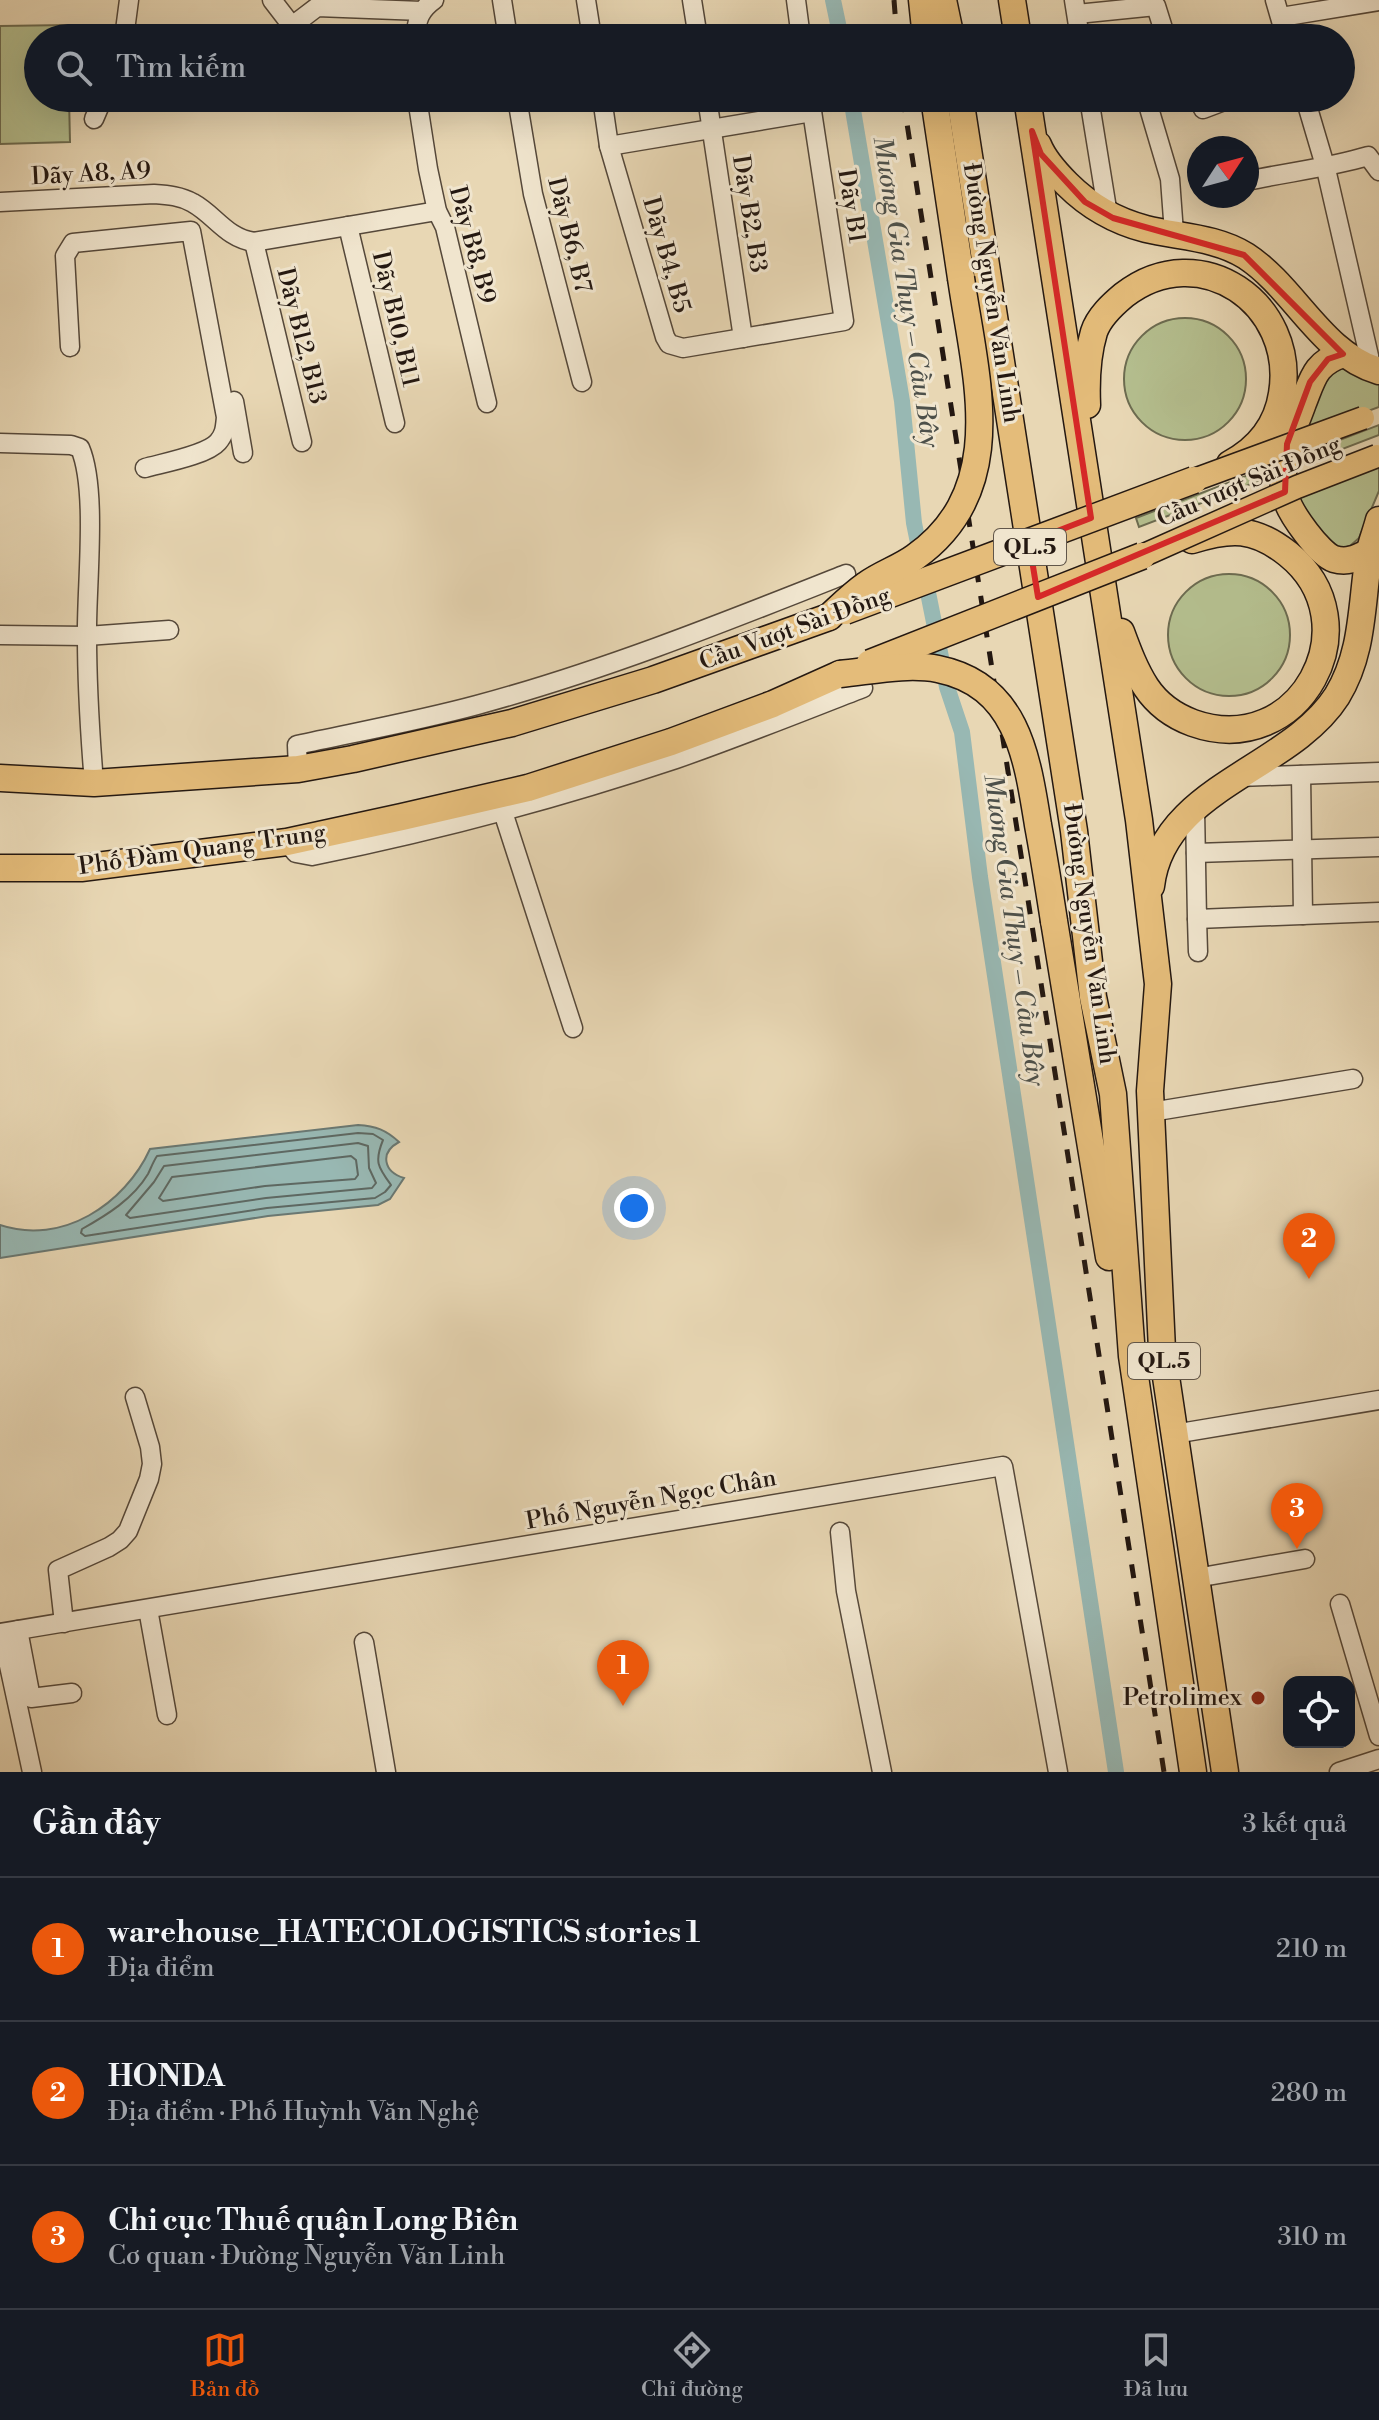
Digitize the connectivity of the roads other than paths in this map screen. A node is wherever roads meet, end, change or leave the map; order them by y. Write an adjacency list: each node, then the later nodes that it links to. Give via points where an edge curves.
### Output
1 (129, 0): 15 (street)
2 (272, 0): 16 (street)
3 (502, 0): 19 (street)
4 (586, 0): 20 (street)
5 (692, 0): 21 (street)
6 (796, 0): 22 (street)
7 (922, 0): 23 (highway)
8 (943, 0): 24 (highway)
9 (1012, 0): 25 (highway)
10 (1379, 1): 14 (street)
11 (389, 5): 12 (street); 17 (street, via 317,7)
12 (428, 6): 18 (street)
13 (1076, 7): 26 (street, via 1156,6)
14 (1278, 8)
15 (126, 24)
16 (290, 24)
17 (295, 24)
18 (417, 24)
19 (506, 24)
20 (590, 24)
21 (696, 24)
22 (799, 24)
23 (925, 24)
24 (948, 24)
25 (1016, 24)
26 (1162, 24)
27 (97, 112): 40 (street)
28 (418, 112): 48 (street, Dãy B8, B9)
29 (519, 112): 59 (street, Dãy B6, B7, via 533,194)
30 (604, 112): 43 (street, Dãy B4, B5)
31 (709, 112): 41 (street, Dãy B2, B3)
32 (782, 112): 41 (street)
33 (812, 112): 54 (street, Dãy B1)
34 (936, 112): 75 (highway, bridge, via 978,398 979,449 969,493 949,526 915,557 867,584)
35 (962, 112): 103 (highway, Đường Nguyễn Văn Linh / QL.5, via 1074,831 1093,997 1113,1094)
36 (1029, 112): 42 (highway, Đường Nguyễn Văn Linh / QL.5)
37 (1091, 112): 49 (street)
38 (1150, 112): 52 (street, via 1170,179)
39 (1309, 112): 44 (street)
40 (94, 119)
41 (712, 129): 43 (street); 55 (street, Dãy B2, B3)
42 (1032, 131): 49 (highway, via 1041,154 1063,180); 69 (highway, Đường Nguyễn Văn Linh / QL.5)
43 (609, 146): 55 (street, Dãy B4, B5, via 669,344 683,348)
44 (1326, 169): 45 (street, via 1368,156); 46 (street); 58 (street)
45 (1379, 171)
46 (1259, 178)
47 (0, 202): 51 (street, Dãy A8, A9, via 177,196 196,204)
48 (437, 211): 50 (street); 60 (street, Dãy B8, B9)
49 (1108, 215): 52 (highway)
50 (348, 226): 53 (street); 62 (street, Dãy B10, B11)
51 (205, 229): 53 (street, Dãy A8, A9); 56 (street, via 73,243 65,256); 65 (street); 67 (street, via 224,432 205,450)
52 (1174, 233): 57 (highway, via 1244,255 1275,280)
53 (254, 242): 63 (street, Dãy B12, B13)
54 (844, 321): 55 (street, Dãy B4, B5)
55 (743, 338)
56 (70, 347)
57 (1343, 354): 58 (highway); 71 (highway, via 1328,359 1310,382 1287,444 1286,499 1332,558 1352,560)
58 (1376, 370)
59 (582, 382)
60 (487, 403)
61 (1363, 418): 68 (main road, Cầu vượt Sài Đồng, bridge)
62 (395, 423)
63 (302, 442)
64 (0, 443): 78 (street, via 80,448 89,487)
65 (243, 453)
66 (1377, 456): 72 (main road, Cầu vượt Sài Đồng, bridge)
67 (145, 468)
68 (1194, 480): 69 (highway, Cầu Vượt Sài Đồng, bridge, via 1257,447 1280,407 1284,383 1274,328 1257,304 1234,286 1187,271 1134,287 1111,306 1095,330 1086,390); 75 (highway, Cầu Vượt Sài Đồng, bridge)
69 (1089, 508): 74 (highway, Đường Nguyễn Văn Linh / QL.5)
70 (1379, 520): 71 (highway)
71 (1369, 552): 84 (highway, via 1353,665 1336,698 1304,732)
72 (1142, 556): 74 (highway, Cầu Vượt Sài Đồng, bridge, via 1222,530 1275,544 1297,562 1314,583 1325,614 1324,649 1314,678 1297,703 1272,720 1240,730 1208,728 1173,716 1147,689 1131,660); 79 (highway, Cầu Vượt Sài Đồng, bridge)
73 (846, 574): 81 (street, via 569,678 408,722 297,745)
74 (1102, 582): 98 (highway, Đường Nguyễn Văn Linh / QL.5)
75 (829, 617): 81 (highway, Cầu Vượt Sài Đồng, via 512,723)
76 (169, 630): 78 (street)
77 (0, 635): 78 (street)
78 (87, 636): 86 (street)
79 (840, 674): 89 (highway, Cầu Vượt Sài Đồng, via 671,742 528,788); 103 (highway, bridge, via 934,668 965,676 993,696 1015,727 1028,764 1117,1305)
80 (863, 688): 88 (street, via 679,758)
81 (298, 769): 86 (highway)
82 (1379, 772): 83 (street)
83 (1301, 775): 84 (street); 92 (street)
84 (1236, 777): 87 (highway)
85 (0, 778): 86 (highway)
86 (94, 783)
87 (1195, 809): 93 (street); 98 (highway, via 1161,853 1151,883)
88 (503, 812): 90 (street, via 312,856 296,853); 100 (street)
89 (402, 817): 90 (highway, Phố Đàm Quang Trung)
90 (287, 842): 94 (highway, Phố Đàm Quang Trung, via 81,868)
91 (1379, 847): 92 (street)
92 (1302, 849): 93 (street); 96 (street)
93 (1196, 853): 97 (street)
94 (0, 868)
95 (1379, 912): 96 (street)
96 (1303, 915): 97 (street)
97 (1197, 919): 99 (street)
98 (1154, 946): 102 (highway, Đường Nguyễn Văn Linh / QL.5, via 1158,984)
99 (1198, 952)
100 (573, 1028)
101 (1353, 1079): 102 (street)
102 (1151, 1112): 106 (highway, Đường Nguyễn Văn Linh / QL.5, via 1162,1350)
103 (1132, 1356): 123 (highway, Đường Nguyễn Văn Linh / QL.5)
104 (135, 1397): 112 (street, via 150,1447 149,1479 120,1540 58,1570)
105 (1379, 1400): 106 (street)
106 (1174, 1434): 109 (highway, Đường Nguyễn Văn Linh / QL.5)
107 (840, 1532): 121 (street, via 846,1591)
108 (1305, 1559): 109 (street)
109 (1196, 1578): 124 (highway, Đường Nguyễn Văn Linh / QL.5)
110 (1340, 1604): 117 (street)
111 (148, 1609): 112 (street, Phố Nguyễn Ngọc Chân); 116 (street); 122 (street, Phố Nguyễn Ngọc Chân, via 1003,1466)
112 (64, 1623): 113 (street, Phố Nguyễn Ngọc Chân)
113 (7, 1632): 115 (street, via 31,1698); 119 (street)
114 (364, 1642): 120 (street)
115 (72, 1693)
116 (167, 1715)
117 (1379, 1736)
118 (1379, 1759): 125 (street)
119 (32, 1772)
120 (386, 1772)
121 (882, 1772)
122 (1058, 1772)
123 (1193, 1772)
124 (1225, 1772)
125 (1339, 1772)

